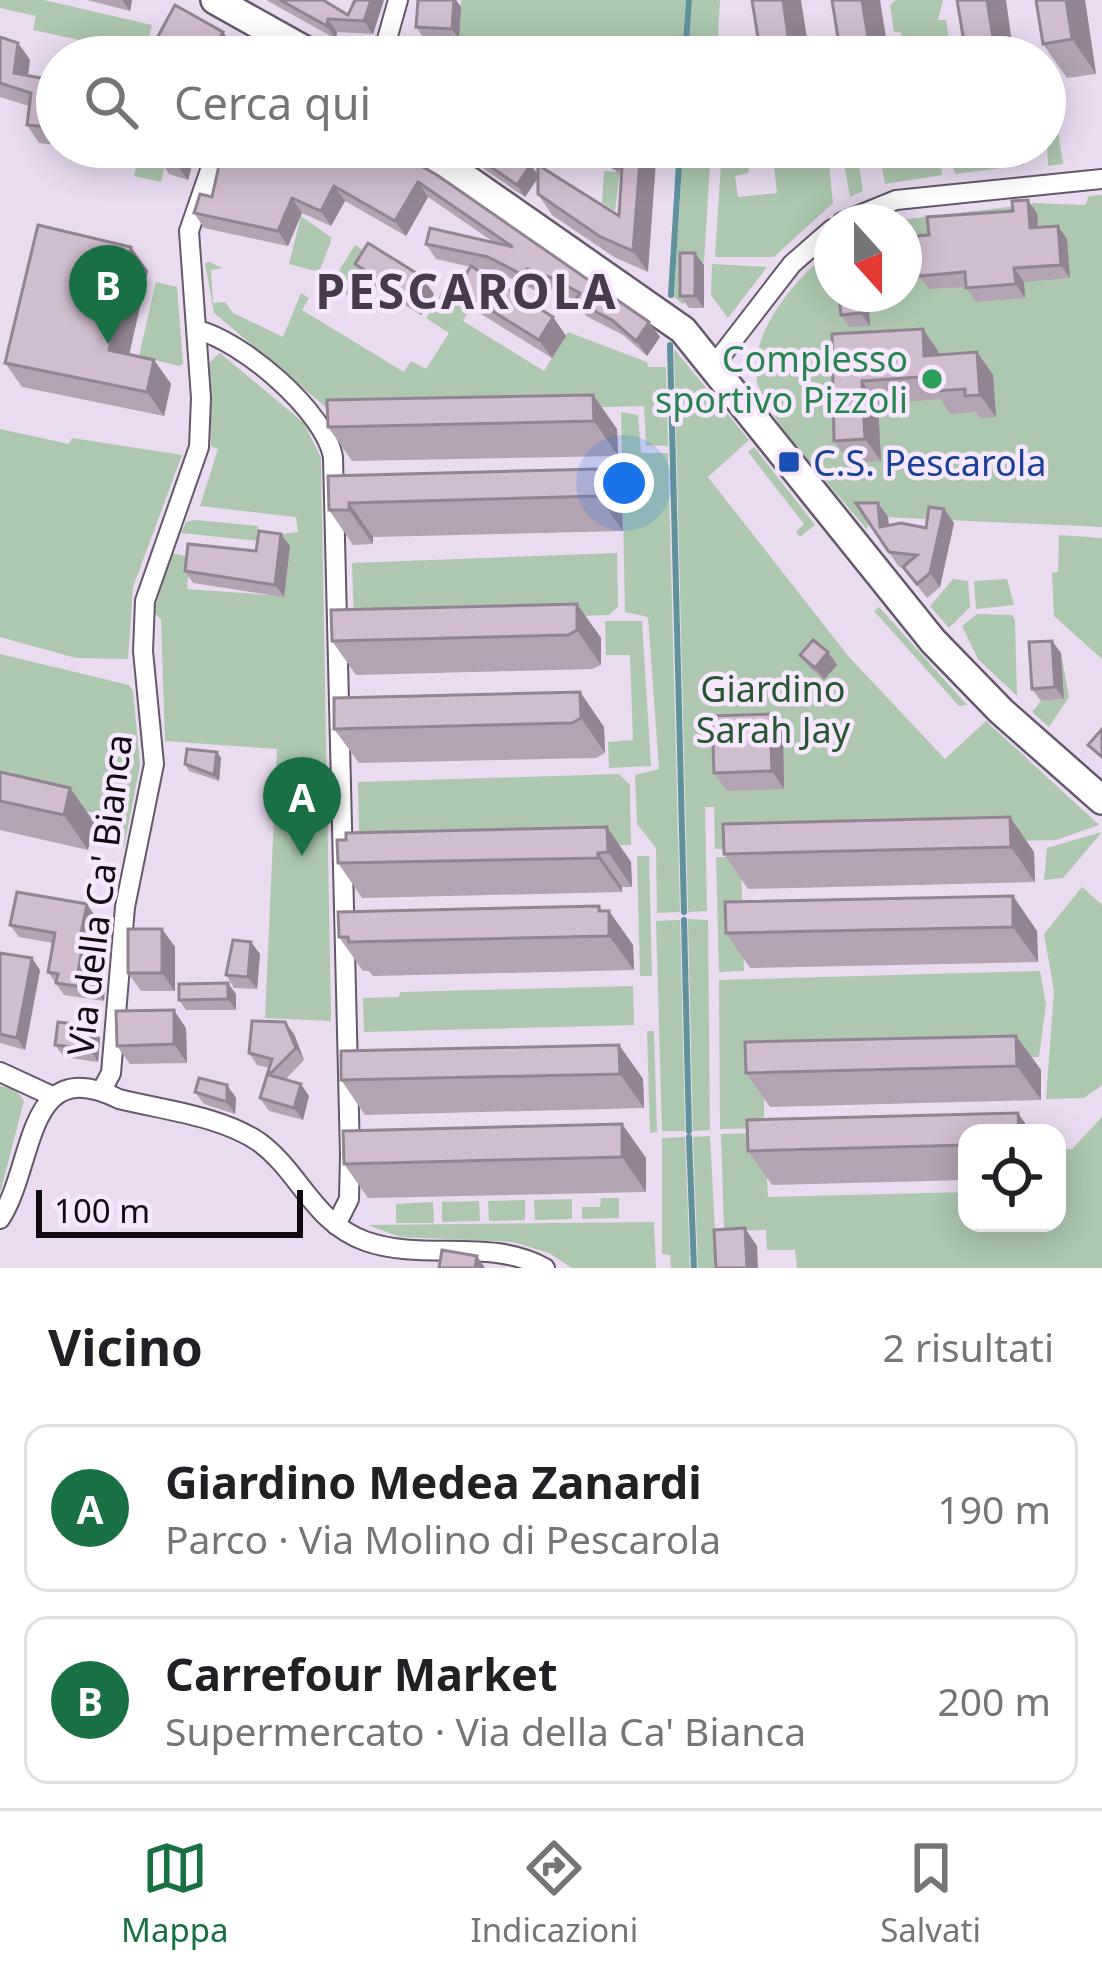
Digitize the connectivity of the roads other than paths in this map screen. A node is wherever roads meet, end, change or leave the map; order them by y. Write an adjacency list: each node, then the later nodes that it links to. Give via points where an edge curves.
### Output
1 (215, 0): 3 (main road)
2 (398, 0): 6 (street)
3 (266, 26): 4 (street); 5 (main road)
4 (262, 36)
5 (282, 36)
6 (388, 36)
7 (211, 168): 12 (street, Via della Ca' Bianca, via 189,231)
8 (452, 168): 13 (main road, via 659,310)
9 (1102, 179): 10 (street)
10 (892, 204)
11 (814, 245): 13 (street)
12 (197, 330): 16 (street, Via della Ca' Bianca, via 199,447 146,593 154,764 126,895 111,1073); 19 (street, via 235,347 311,412 333,457 350,1155 349,1199)
13 (713, 365): 14 (main road, via 933,641)
14 (1102, 800)
15 (0, 1072): 17 (street)
16 (103, 1088): 17 (street); 19 (street, via 255,1140)
17 (52, 1096): 18 (street)
18 (0, 1219)
19 (336, 1225): 20 (street, via 383,1246 503,1252)
20 (545, 1268)

